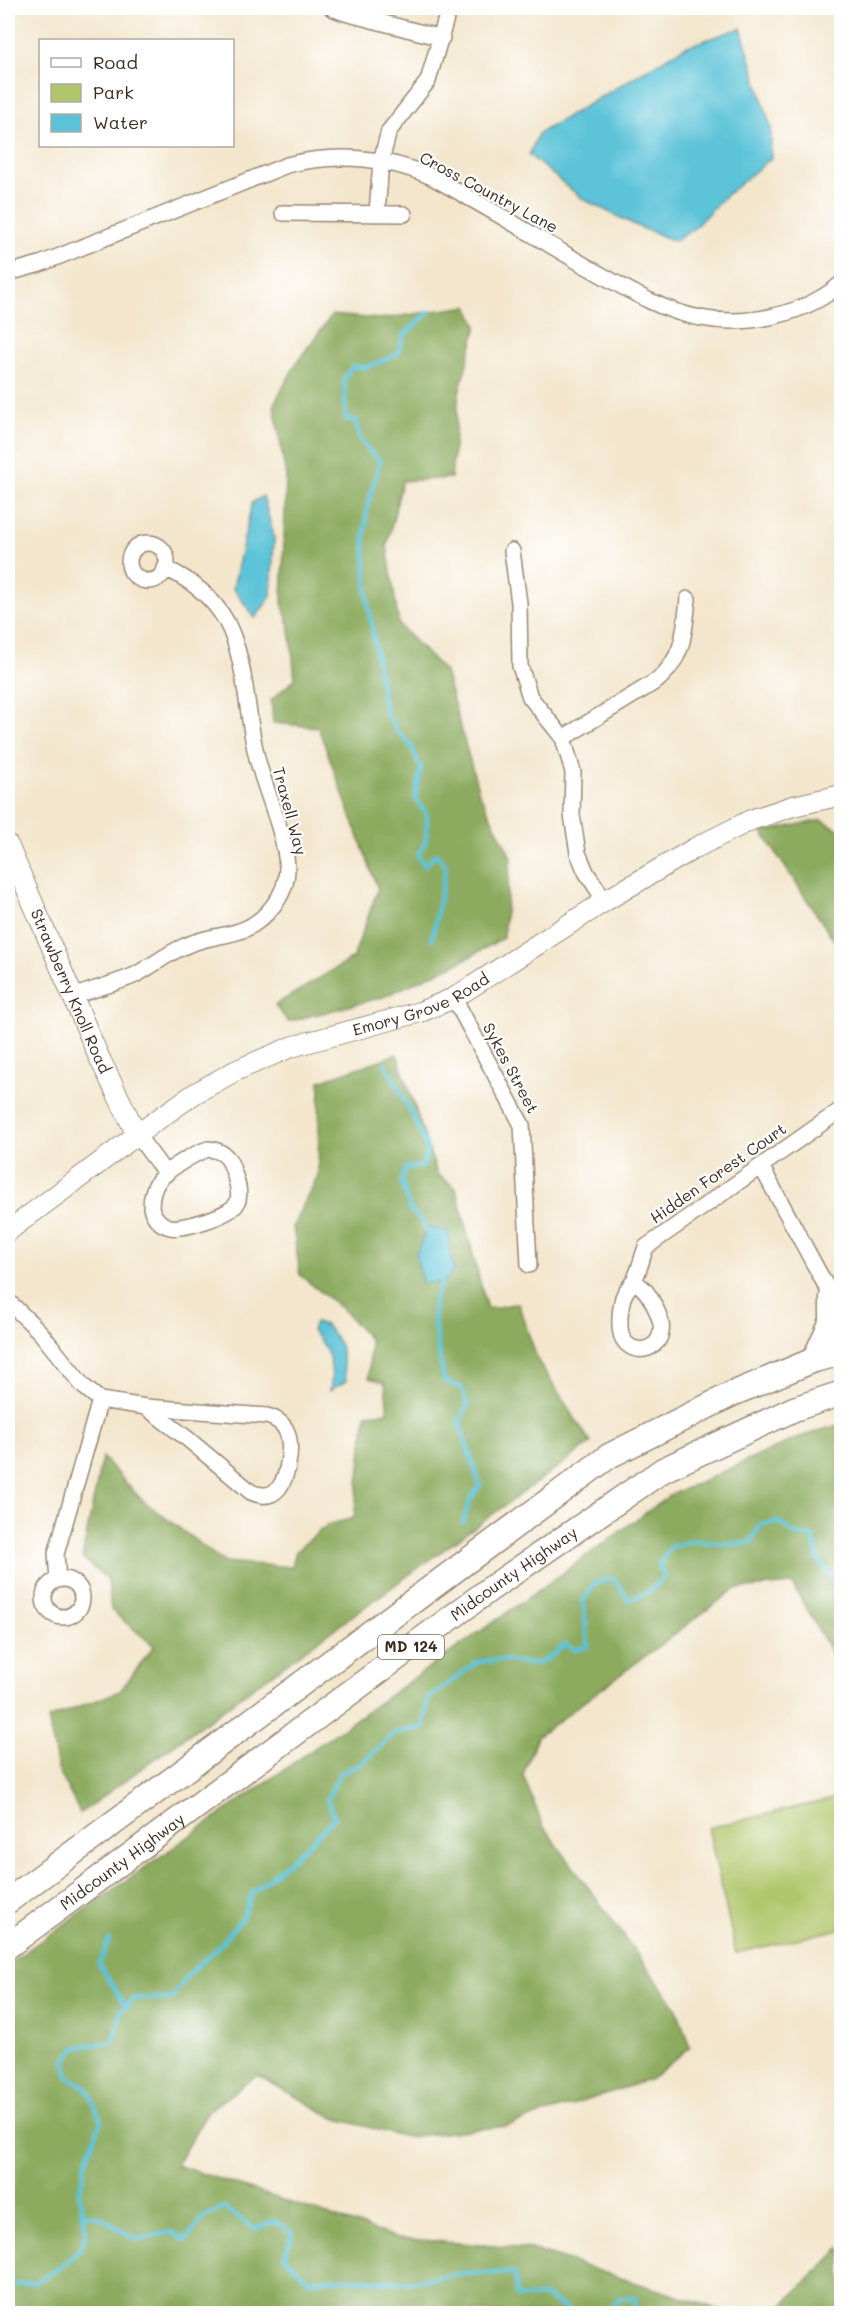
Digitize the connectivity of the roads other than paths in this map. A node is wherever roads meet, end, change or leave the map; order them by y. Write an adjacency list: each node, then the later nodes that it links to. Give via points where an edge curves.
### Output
1 (332, 8): 3 (street)
2 (449, 8): 3 (street)
3 (442, 38): 4 (street, via 428,81 389,132)
4 (381, 161): 6 (street); 8 (street, Cross Country Lane, via 334,158 287,165 40,264); 9 (street, Cross Country Lane, via 430,176 625,288 659,305 700,318 743,321 786,313 830,293)
5 (283, 213): 6 (street)
6 (378, 213): 7 (street)
7 (404, 214)
8 (8, 273)
9 (842, 283)
10 (512, 551): 13 (street, via 519,603 520,666 530,696)
11 (165, 568): 17 (street, Traxell Way, via 206,594 232,634 255,752 285,854 285,885 266,914 248,929 192,943 131,977)
12 (688, 599): 13 (street, via 683,643 670,669)
13 (563, 738): 16 (street, via 573,772 572,815 578,853)
14 (842, 795): 16 (street, Emory Grove Road, via 751,820)
15 (8, 845): 17 (street, Strawberry Knoll Road)
16 (605, 901): 18 (street, Emory Grove Road)
17 (73, 997): 20 (street, Strawberry Knoll Road)
18 (454, 998): 20 (street, Emory Grove Road, via 420,1012 303,1043 255,1061 206,1087); 24 (street, Sykes Street, via 522,1125)
19 (842, 1109): 21 (street, Hidden Forest Court)
20 (137, 1135): 22 (street); 23 (street, Emory Grove Road)
21 (761, 1166): 25 (street, Hidden Forest Court, via 651,1242); 27 (street)
22 (166, 1174): 22 (street, via 156,1185 151,1208 156,1219 169,1227 226,1214 238,1202 239,1191 230,1162 219,1151 202,1151)
23 (8, 1231)
24 (529, 1265)
25 (633, 1282)
26 (8, 1301): 31 (street)
27 (837, 1302): 29 (main road)
28 (842, 1353): 29 (main road, MD 124)
29 (814, 1360): 34 (main road, MD 124, via 732,1394 609,1456)
30 (842, 1393): 35 (main road, Midcounty Highway / MD 124, via 794,1409 663,1470 490,1589)
31 (100, 1400): 32 (street); 33 (street, via 56,1554)
32 (146, 1407): 32 (street, via 273,1418 284,1426 290,1439 285,1480 270,1494 251,1492)
33 (58, 1580)
34 (8, 1901)
35 (8, 1946)

